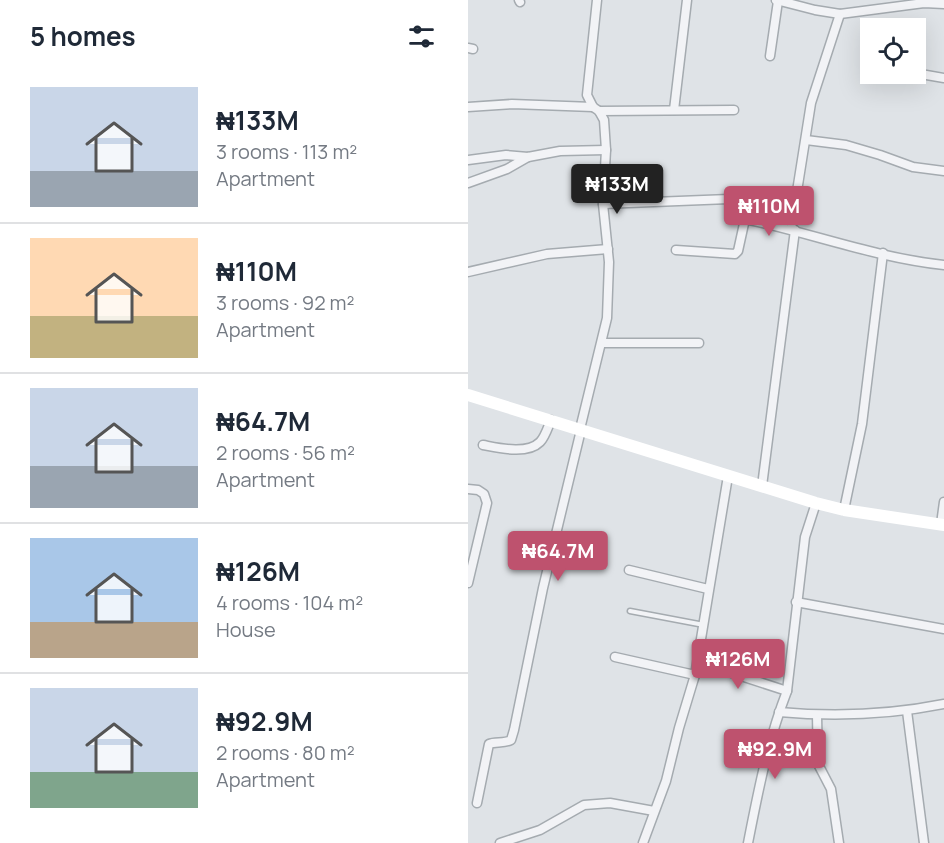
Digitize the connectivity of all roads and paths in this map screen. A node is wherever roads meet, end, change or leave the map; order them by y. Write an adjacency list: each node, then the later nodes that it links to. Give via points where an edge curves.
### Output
1 (597, 0): 11 (street, via 587,95)
2 (687, 0): 12 (street)
3 (777, 1): 6 (street); 7 (street)
4 (872, 4): 5 (street); 6 (street)
5 (944, 4)
6 (840, 14): 14 (street, via 811,103)
7 (770, 56)
8 (926, 75): 9 (street)
9 (944, 78)
10 (468, 107): 11 (street, via 512,104)
11 (596, 109): 12 (street); 15 (street, via 604,120)
12 (674, 110): 13 (street)
13 (734, 110)
14 (806, 140): 18 (street, via 846,145 913,167); 22 (street)
15 (606, 150): 16 (street, via 560,151); 20 (street)
16 (528, 157): 17 (street, via 506,155); 19 (street)
17 (468, 160)
18 (944, 171)
19 (468, 183)
20 (603, 204): 21 (street, via 729,199 741,204); 23 (street)
21 (745, 219): 22 (street); 24 (street, via 735,254)
22 (793, 229): 25 (street); 35 (street)
23 (608, 249): 27 (street, via 547,254); 28 (street, via 607,318)
24 (676, 250)
25 (884, 253): 26 (street); 39 (street, via 862,424)
26 (944, 265)
27 (468, 272)
28 (602, 343): 29 (street); 32 (street)
29 (699, 343)
30 (468, 395): 31 (street)
31 (551, 420): 32 (street); 33 (street, via 541,441 530,448)
32 (580, 429): 34 (street); 56 (street, via 514,730 506,743 489,744)
33 (483, 445)
34 (728, 476): 35 (street); 43 (street)
35 (762, 486): 38 (street)
36 (468, 489): 42 (street, via 484,494 487,502)
37 (944, 502): 40 (street)
38 (816, 503): 39 (street); 44 (street, via 805,537)
39 (844, 510): 40 (street)
40 (942, 525)
41 (629, 570): 43 (street)
42 (468, 584)
43 (708, 589): 46 (street)
44 (796, 602): 47 (street); 51 (street)
45 (630, 611): 46 (lane)
46 (705, 626): 49 (street)
47 (944, 629)
48 (615, 657): 50 (street)
49 (698, 662): 50 (street); 51 (street)
50 (695, 675): 57 (street)
51 (787, 691): 54 (street)
52 (944, 704): 53 (street)
53 (907, 711): 55 (street); 62 (street)
54 (779, 712): 55 (street); 60 (street)
55 (817, 715): 61 (street, via 818,764 831,789)
56 (477, 803)
57 (654, 812): 58 (street, via 610,803 584,805 540,830); 59 (street)
58 (501, 843)
59 (643, 843)
60 (748, 843)
61 (839, 843)
62 (924, 843)

